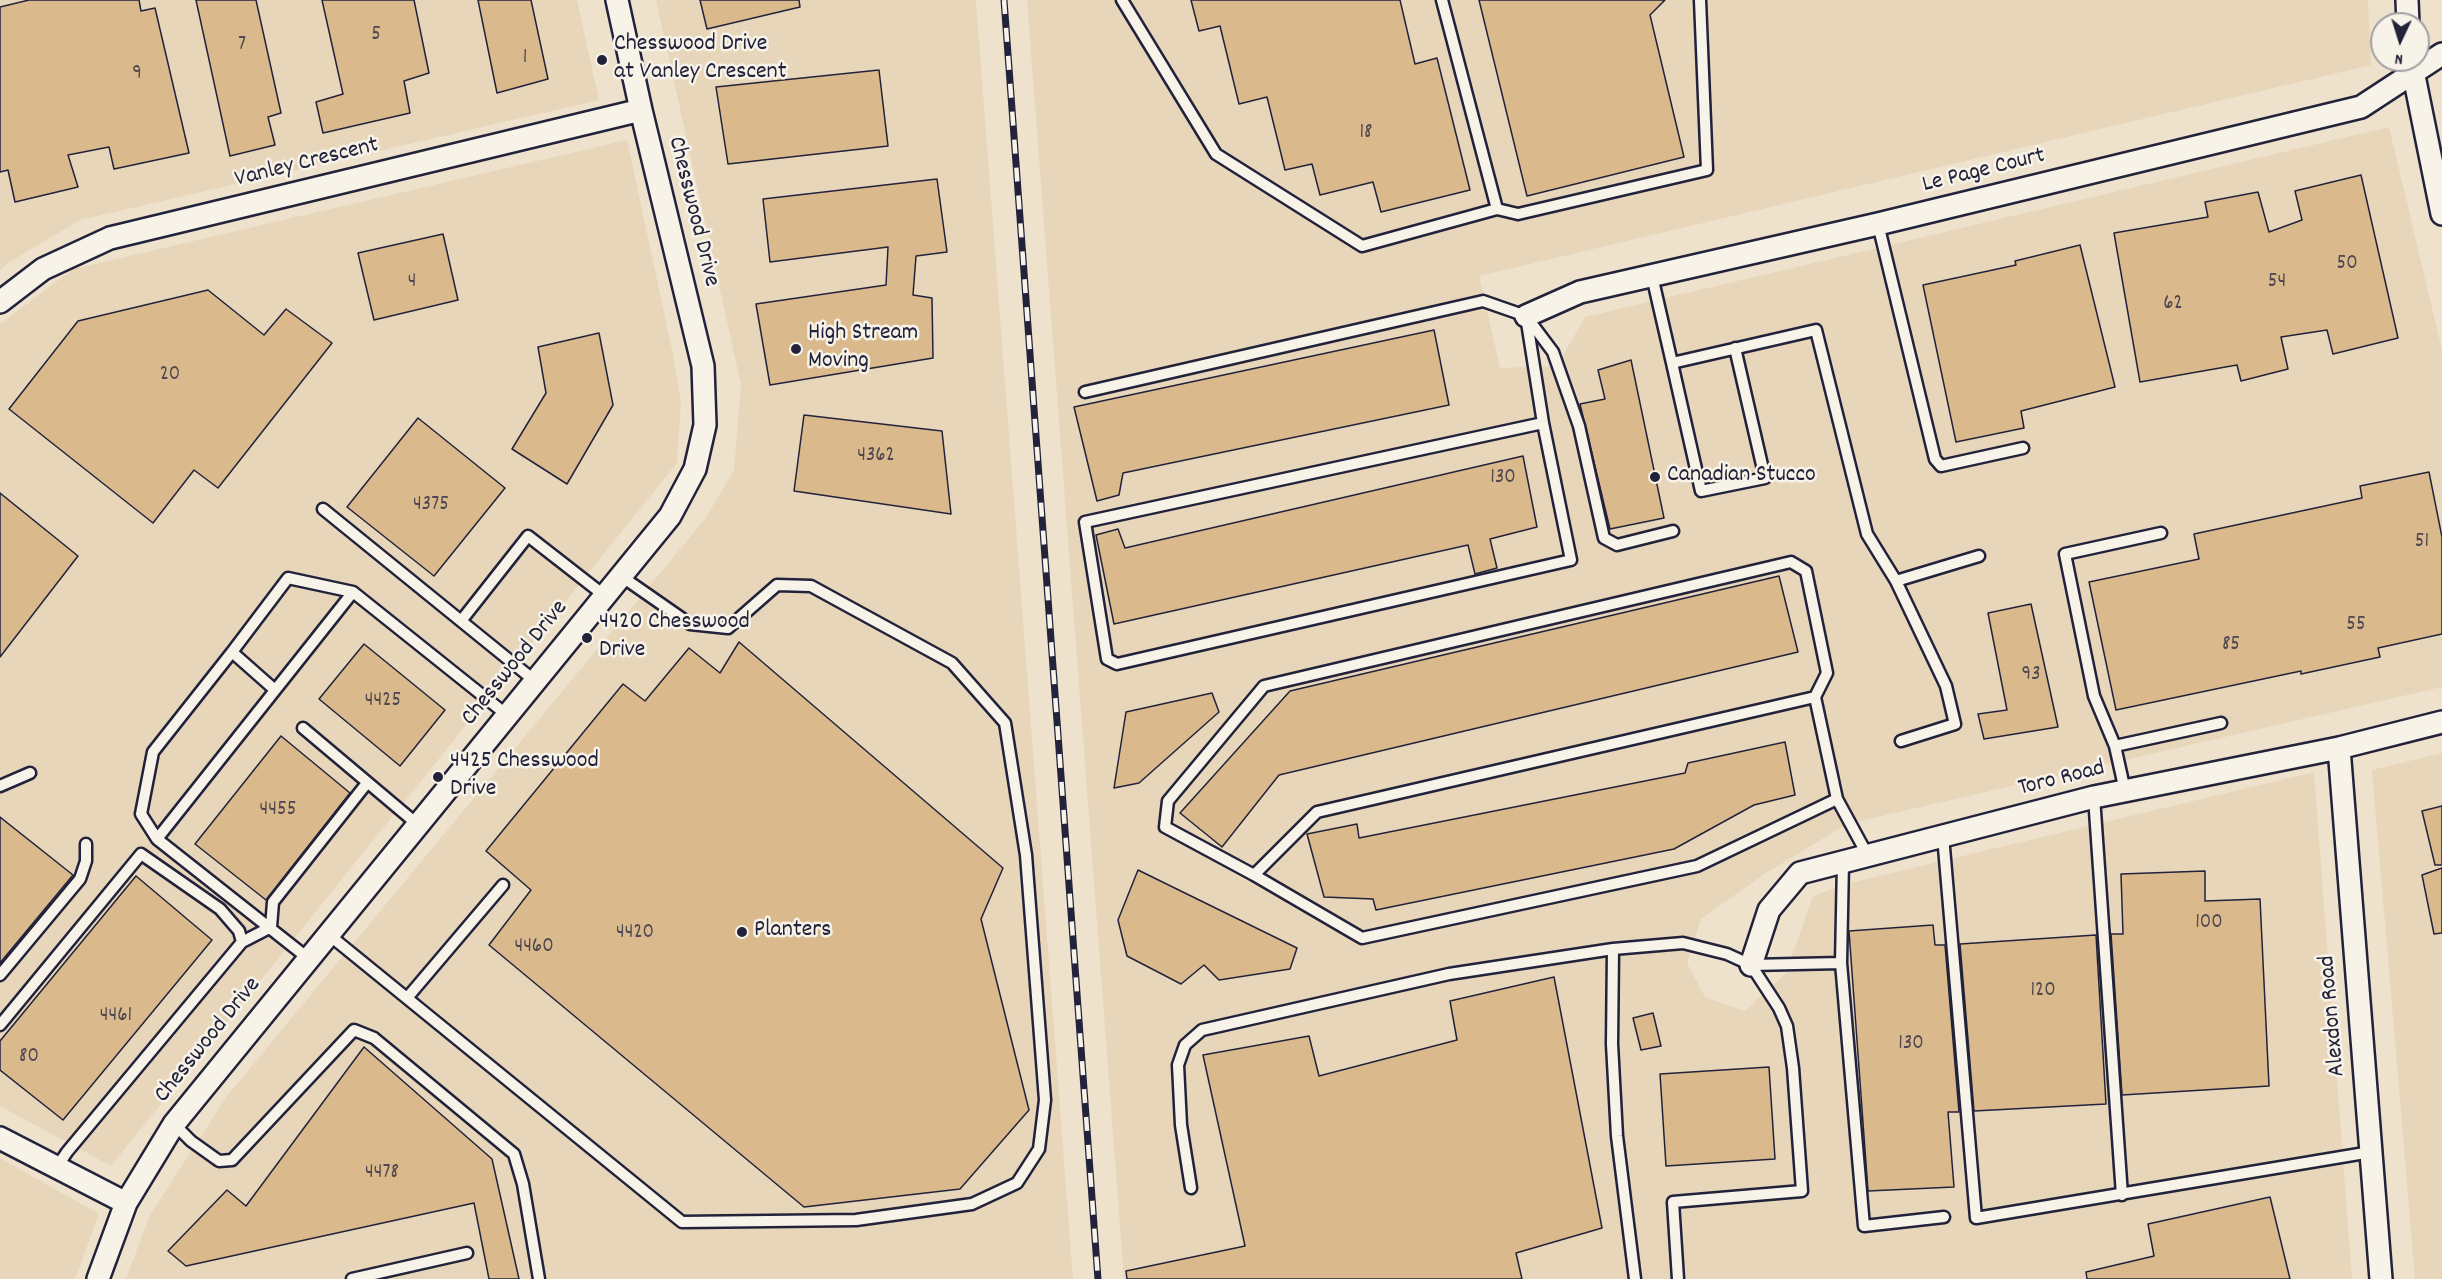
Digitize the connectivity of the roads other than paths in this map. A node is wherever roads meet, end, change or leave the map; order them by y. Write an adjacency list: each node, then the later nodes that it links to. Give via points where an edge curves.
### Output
1 (617, 0): 7 (street, Chesswood Drive)
2 (1122, 0): 8 (lane, via 1216,154 1362,246)
3 (1443, 0): 8 (lane)
4 (1700, 0): 8 (lane, via 1707,170 1518,214)
5 (2404, 72): 10 (street, Le Page Court, via 2361,107)
6 (2412, 72): 9 (street)
7 (641, 110): 12 (street, Vanley Crescent, via 110,238 43,269); 23 (street, Chesswood Drive, via 703,366 705,425 695,469 670,516)
8 (1497, 209)
9 (2442, 214)
10 (1878, 224): 11 (street, Le Page Court); 18 (lane, via 1935,459 1941,466)
11 (1652, 276): 13 (street, Le Page Court, via 1580,292); 15 (lane)
12 (0, 302)
13 (1526, 316): 16 (lane, via 1483,301); 17 (lane); 20 (lane, via 1553,352 1579,426 1604,538 1617,545)
14 (1735, 348): 15 (lane); 15 (lane, via 1764,478 1701,491); 24 (lane, via 1816,330 1867,534)
15 (1672, 363)
16 (1084, 392)
17 (1543, 423): 17 (lane, via 1571,560 1117,664 1107,659 1085,522)
18 (2023, 447)
19 (323, 509): 27 (lane)
20 (1673, 531)
21 (2161, 533): 37 (lane, via 2065,554 2094,696)
22 (1979, 556): 24 (lane)
23 (621, 576): 26 (street, Chesswood Drive); 61 (lane, via 690,624 728,628 777,585 811,586 952,663 1005,723 1028,879 1046,1100 1040,1149 1017,1183 972,1204 856,1220 682,1222)
24 (1896, 581): 36 (lane, via 1946,686 1955,724)
25 (353, 592): 28 (lane, via 288,578); 30 (lane); 32 (lane)
26 (605, 596): 27 (lane, via 528,536); 29 (street, Chesswood Drive)
27 (461, 621): 29 (lane)
28 (232, 652): 30 (lane); 47 (lane, via 153,752 141,814)
29 (535, 681): 32 (street, Chesswood Drive)
30 (275, 690): 47 (lane)
31 (1815, 697): 44 (lane); 51 (lane, via 1317,812); 51 (lane, via 1827,673 1806,571 1791,562 1264,686 1168,801 1165,827)
32 (507, 715): 45 (street, Chesswood Drive)
33 (2442, 722): 38 (street, Toro Road)
34 (2221, 723): 37 (lane)
35 (303, 728): 40 (lane)
36 (1901, 741)
37 (2115, 746): 42 (lane)
38 (2339, 748): 42 (street, Toro Road); 65 (street, Alexdon Road)
39 (30, 774): 41 (lane)
40 (368, 783): 45 (lane); 53 (lane, via 273,902)
41 (0, 786)
42 (2125, 791): 43 (street, Toro Road)
43 (2094, 797): 46 (street, Toro Road); 68 (lane)
44 (1837, 799): 49 (lane); 51 (lane, via 1697,866 1362,938)
45 (417, 824): 54 (street, Chesswood Drive)
46 (1943, 836): 49 (street, Toro Road); 68 (lane, via 1976,1218)
47 (157, 839): 53 (lane)
48 (86, 844): 60 (lane, via 80,879)
49 (1868, 856): 50 (street, Toro Road)
50 (1843, 862): 58 (lane); 59 (street, Toro Road, via 1800,873 1769,910)
51 (1254, 875)
52 (503, 885): 61 (lane)
53 (271, 927): 55 (lane); 57 (lane)
54 (328, 934): 57 (street, Chesswood Drive); 61 (lane)
55 (242, 942): 62 (lane, via 239,931 219,909 141,854); 66 (lane)
56 (1613, 949): 59 (lane, via 1683,944 1727,954); 67 (lane, via 1449,974 1202,1030 1185,1045 1178,1065 1181,1125); 75 (lane, via 1612,1044 1617,1136)
57 (309, 959): 63 (street, Chesswood Drive)
58 (1841, 963): 59 (lane); 70 (lane, via 1864,1226)
59 (1751, 965): 76 (lane, via 1787,1026 1802,1191 1673,1202)
60 (0, 975)
61 (407, 998)
62 (0, 1025)
63 (174, 1124): 69 (street, Chesswood Drive); 74 (lane, via 191,1142 219,1161 232,1160 354,1030 374,1038 514,1154)
64 (0, 1138): 66 (street)
65 (2371, 1152): 68 (lane); 77 (street, Alexdon Road)
66 (57, 1167): 69 (street)
67 (1191, 1188)
68 (2122, 1195)
69 (126, 1203): 72 (street, Chesswood Drive)
70 (1944, 1217)
71 (467, 1253): 73 (lane)
72 (98, 1279)
73 (352, 1279)
74 (539, 1279)
75 (1635, 1279)
76 (1678, 1279)
77 (2381, 1279)

